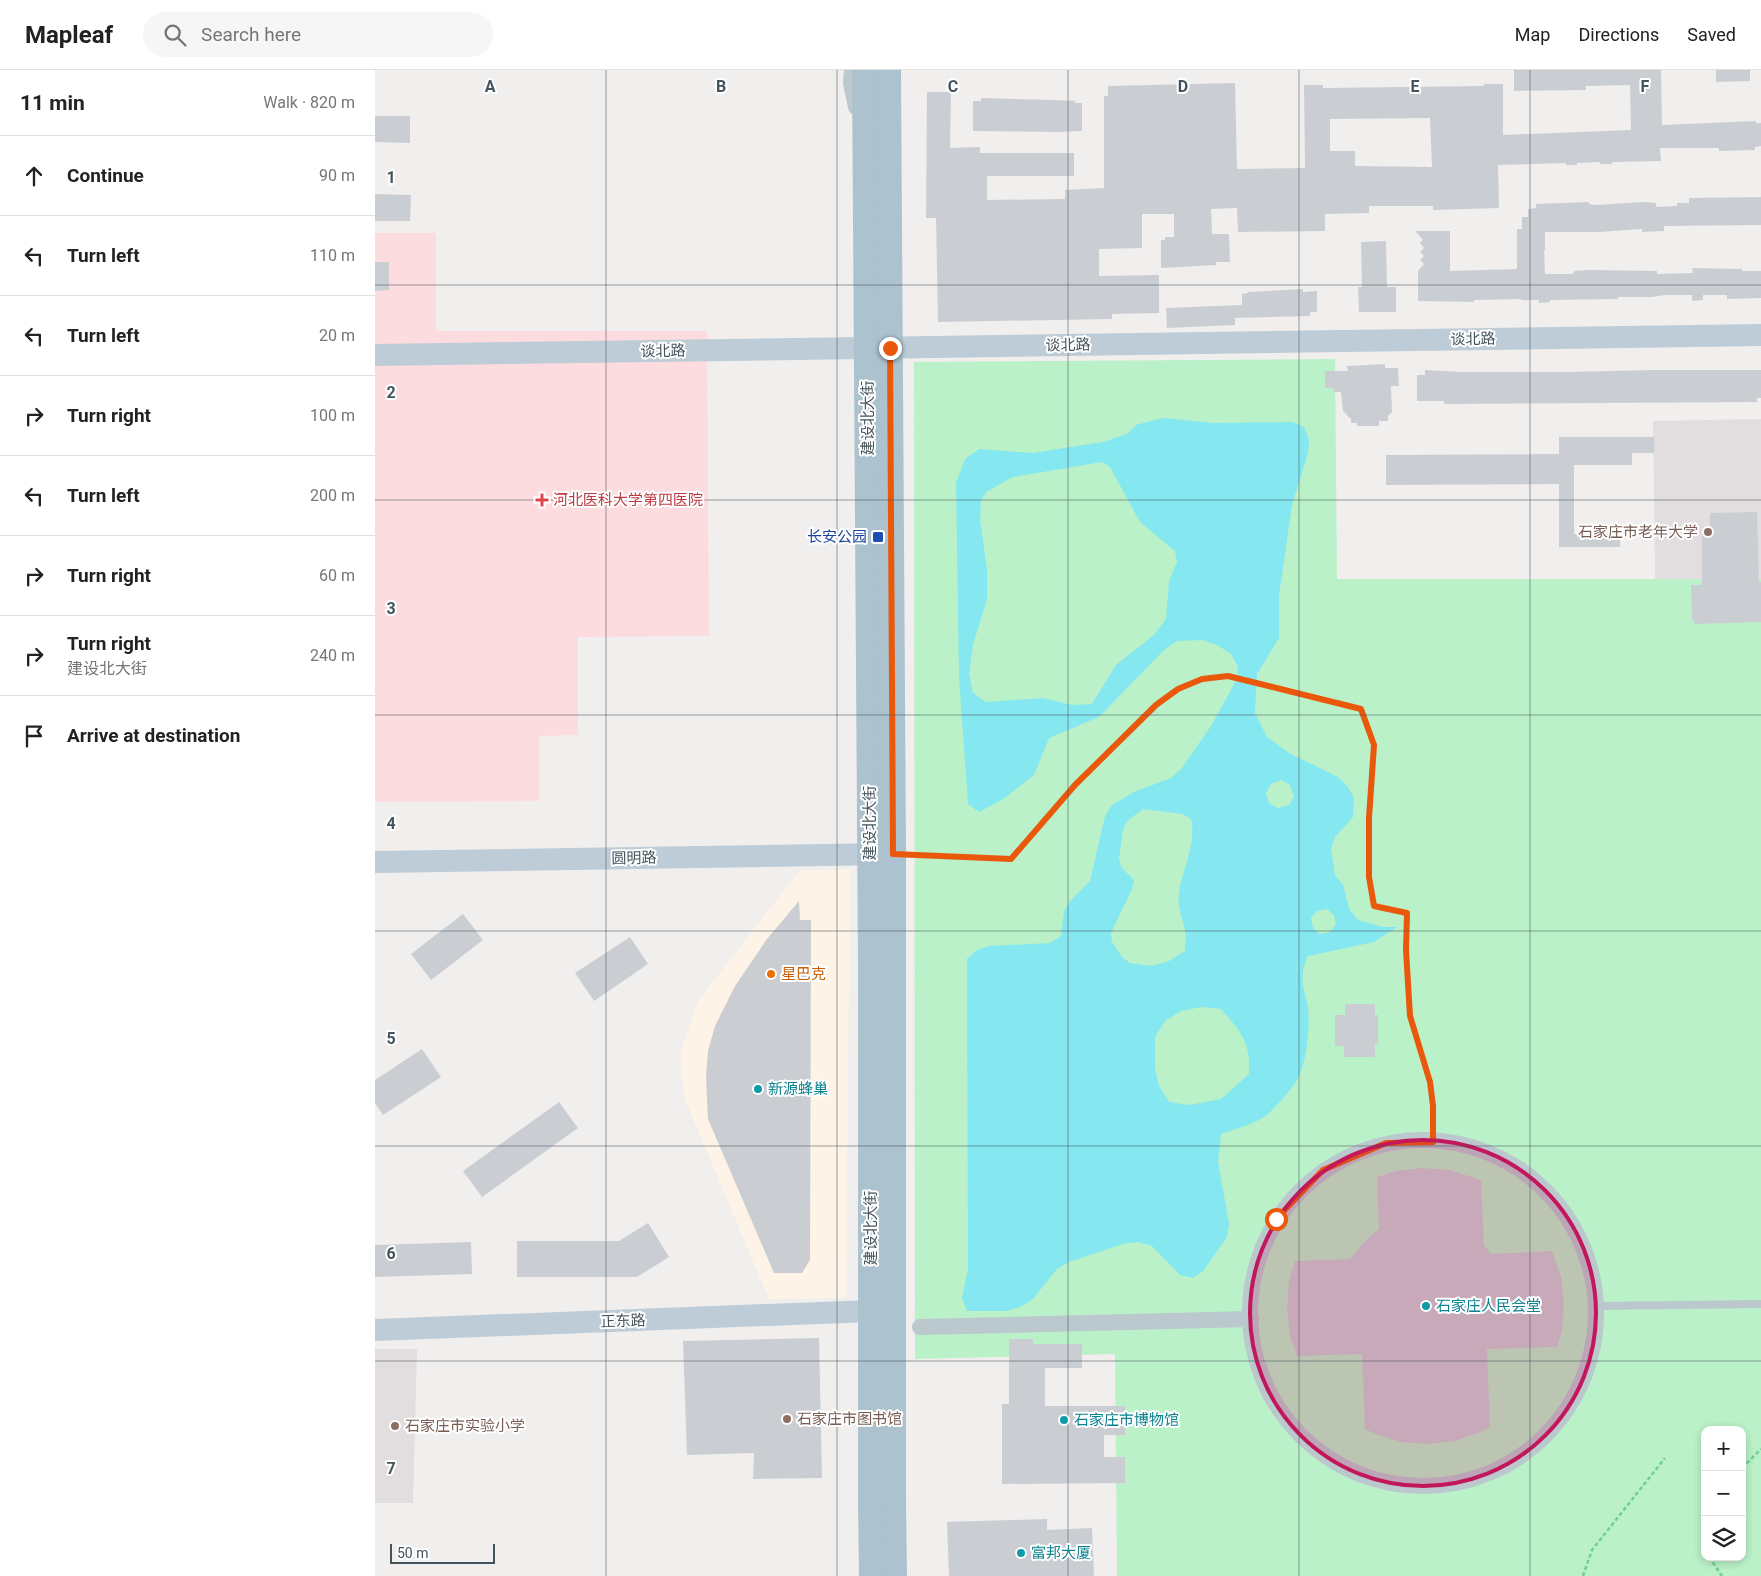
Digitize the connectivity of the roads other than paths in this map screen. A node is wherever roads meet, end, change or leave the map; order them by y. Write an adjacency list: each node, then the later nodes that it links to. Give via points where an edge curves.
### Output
1 (852, 70): 5 (street, via 851,83)
2 (865, 70): 5 (main road, 建设北大街)
3 (887, 70): 5 (main road)
4 (895, 70): 5 (street)
5 (878, 157): 7 (main road, 建设北大街)
6 (1761, 335): 7 (street, 谈北路)
7 (879, 348): 8 (street, 谈北路); 9 (main road, 建设北大街)
8 (375, 355)
9 (881, 854): 10 (street, 圆明路); 13 (main road, 建设北大街); 18 (main road, 建设北大街)
10 (375, 862)
11 (1761, 1304): 12 (lane)
12 (1595, 1306): 14 (street, via 1594,1276 1567,1214 1518,1167 1454,1142 1386,1143 1323,1170 1276,1219 1251,1282); 14 (street, via 1595,1344 1570,1408 1523,1457 1460,1484 1392,1485 1328,1460 1279,1413 1252,1350)
13 (871, 1311): 16 (street, 正东路); 17 (main road, 建设北大街)
14 (1251, 1319): 15 (street)
15 (920, 1327)
16 (375, 1330)
17 (872, 1576)
18 (894, 1576)

